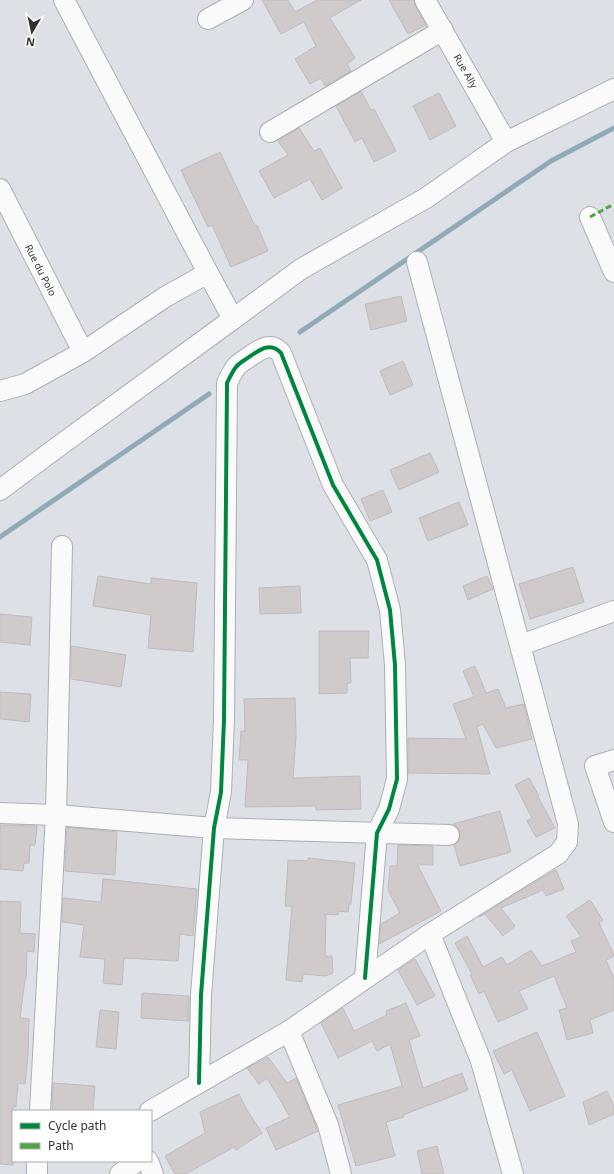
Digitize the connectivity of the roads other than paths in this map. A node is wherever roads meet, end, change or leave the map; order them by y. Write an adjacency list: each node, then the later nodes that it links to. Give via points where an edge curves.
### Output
1 (64, 0): 13 (street)
2 (243, 0): 4 (street)
3 (425, 0): 5 (street, Rue Ally)
4 (208, 19)
5 (443, 30): 7 (street); 8 (street, Rue Ally)
6 (614, 89): 8 (street)
7 (270, 132)
8 (506, 142): 14 (street, via 426,198 301,268)
9 (0, 189): 15 (street, Rue du Polo)
10 (590, 217): 12 (street)
11 (417, 262): 20 (street)
12 (614, 272)
13 (208, 273): 14 (street); 15 (street, via 165,297)
14 (233, 318): 17 (street)
15 (82, 352): 16 (street, via 25,384)
16 (0, 391)
17 (0, 490)
18 (62, 546): 23 (street)
19 (614, 611): 20 (street)
20 (521, 645): 28 (street, via 568,824 567,842 558,854)
21 (614, 760): 24 (street, via 595,766)
22 (0, 813): 23 (street)
23 (56, 815): 25 (street); 32 (street)
24 (614, 822)
25 (214, 828): 26 (street); 26 (street, via 222,792 227,384 238,365 262,348 268,347 278,349 281,353 333,485 377,560 390,610 395,665 396,779 389,809); 31 (street, via 202,995)
26 (377, 832): 27 (street); 29 (street)
27 (449, 835)
28 (430, 934): 29 (street); 41 (street, via 481,1061)
29 (365, 978): 30 (street)
30 (289, 1031): 31 (street); 40 (street, via 328,1125)
31 (199, 1083): 33 (street)
32 (40, 1110)
33 (152, 1110)
34 (37, 1162): 37 (street)
35 (136, 1162): 38 (street)
36 (148, 1162): 39 (street)
37 (37, 1174)
38 (120, 1174)
39 (153, 1174)
40 (340, 1174)
41 (513, 1174)

